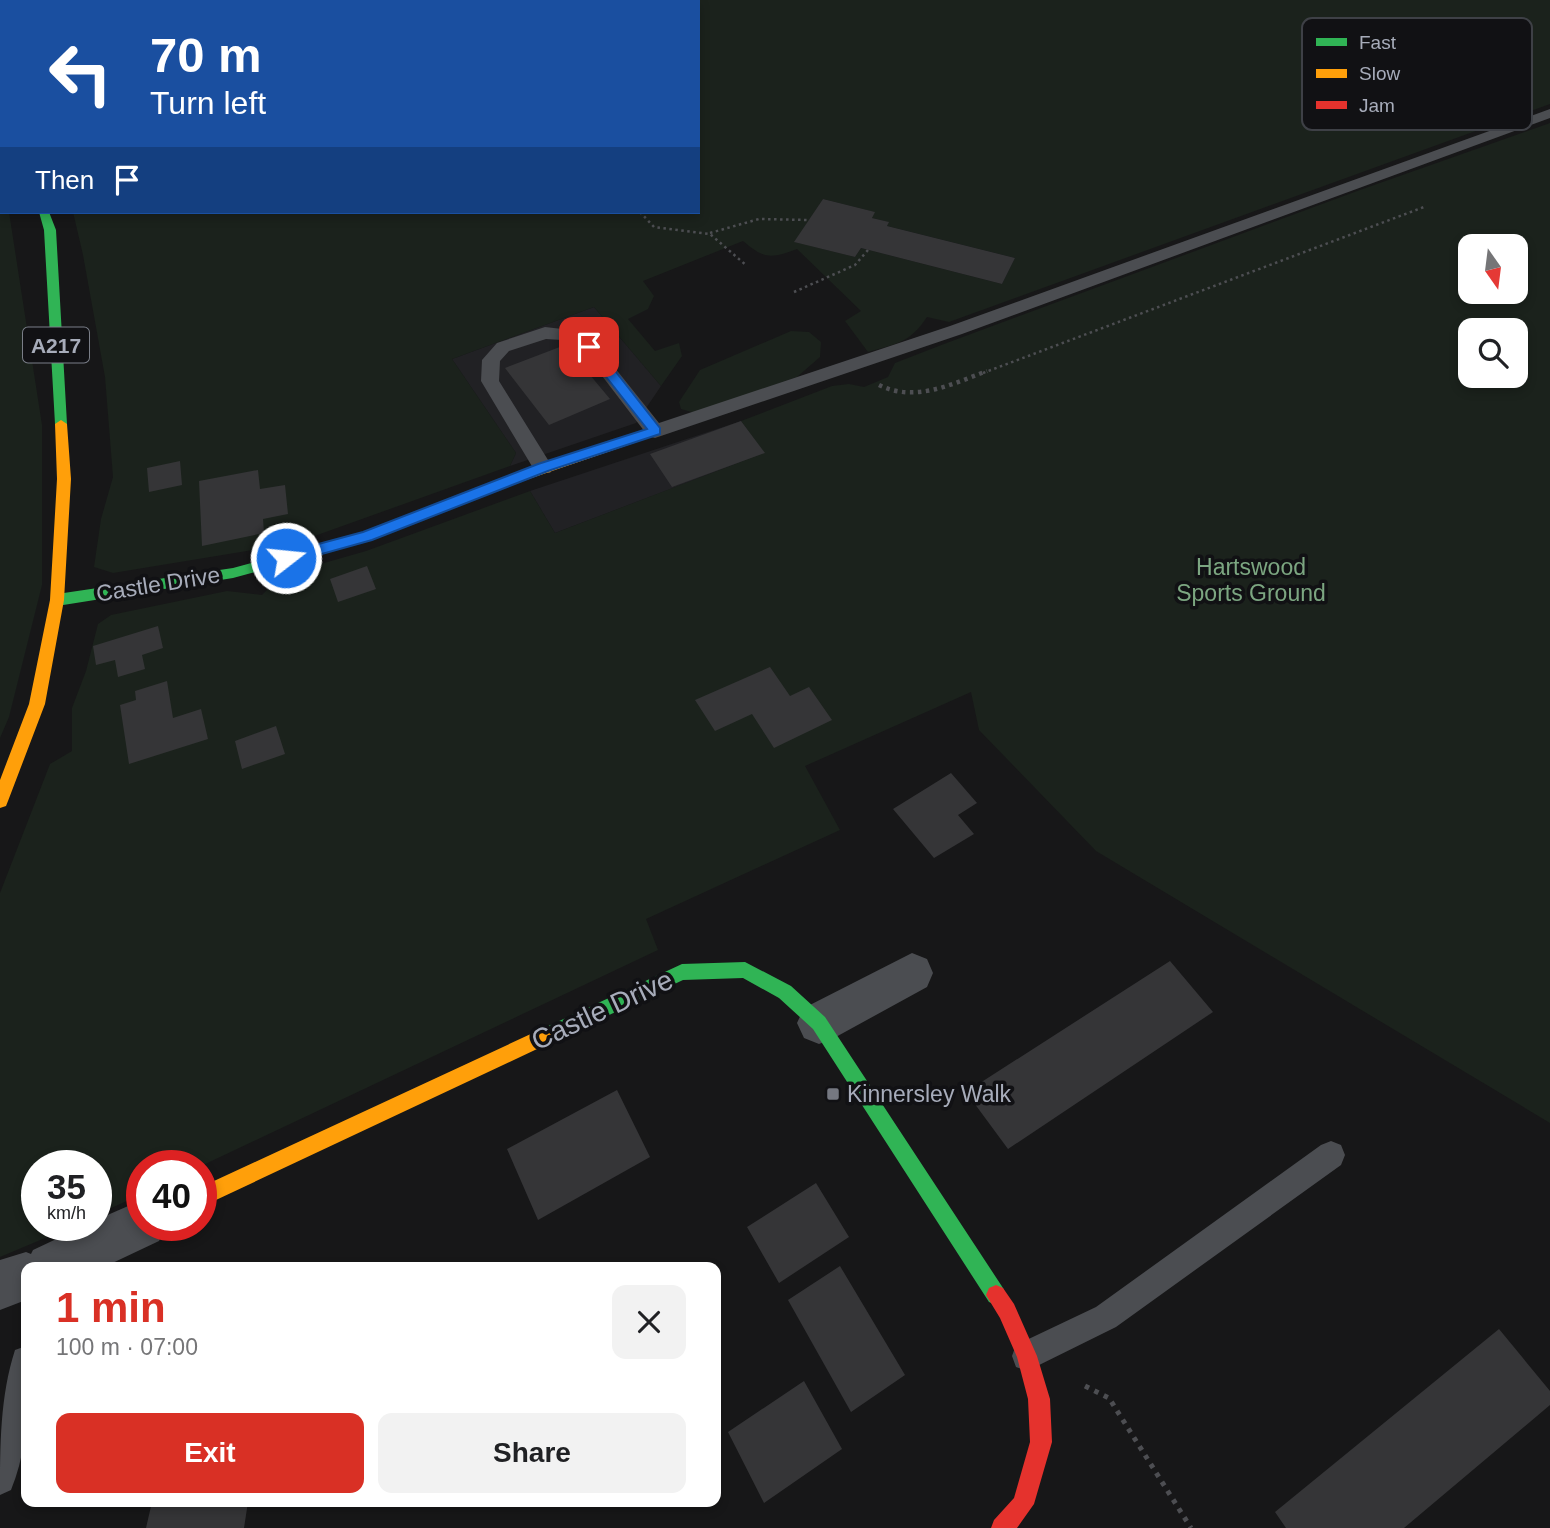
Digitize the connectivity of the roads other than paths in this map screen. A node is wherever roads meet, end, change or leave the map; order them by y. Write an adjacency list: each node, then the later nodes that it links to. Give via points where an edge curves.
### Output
1 (1550, 113): 2 (lane)
2 (1532, 120)
3 (1503, 130): 5 (lane, via 956,330)
4 (45, 214): 7 (street, A217, via 50,230 64,479)
5 (655, 431): 6 (street, Castle Drive); 6 (lane, via 589,347 565,334 545,333 503,347 491,360 490,382)
6 (543, 468): 7 (street, Castle Drive, via 367,536 233,573)
7 (57, 600): 8 (street, A217, via 37,704)
8 (0, 801)
9 (912, 973): 10 (street)
10 (819, 1023): 12 (street, Castle Drive, via 785,992 746,970 682,972); 17 (street, Castle Drive, via 1007,1311)
11 (1331, 1155): 17 (lane, via 1106,1317)
12 (217, 1190)
13 (126, 1231): 14 (street)
14 (61, 1262)
15 (21, 1278): 16 (street)
16 (0, 1285)
17 (1027, 1356): 20 (street, Castle Drive, via 1039,1399 1041,1442 1023,1504)
18 (21, 1384): 19 (lane)
19 (0, 1479)
20 (1002, 1528)

